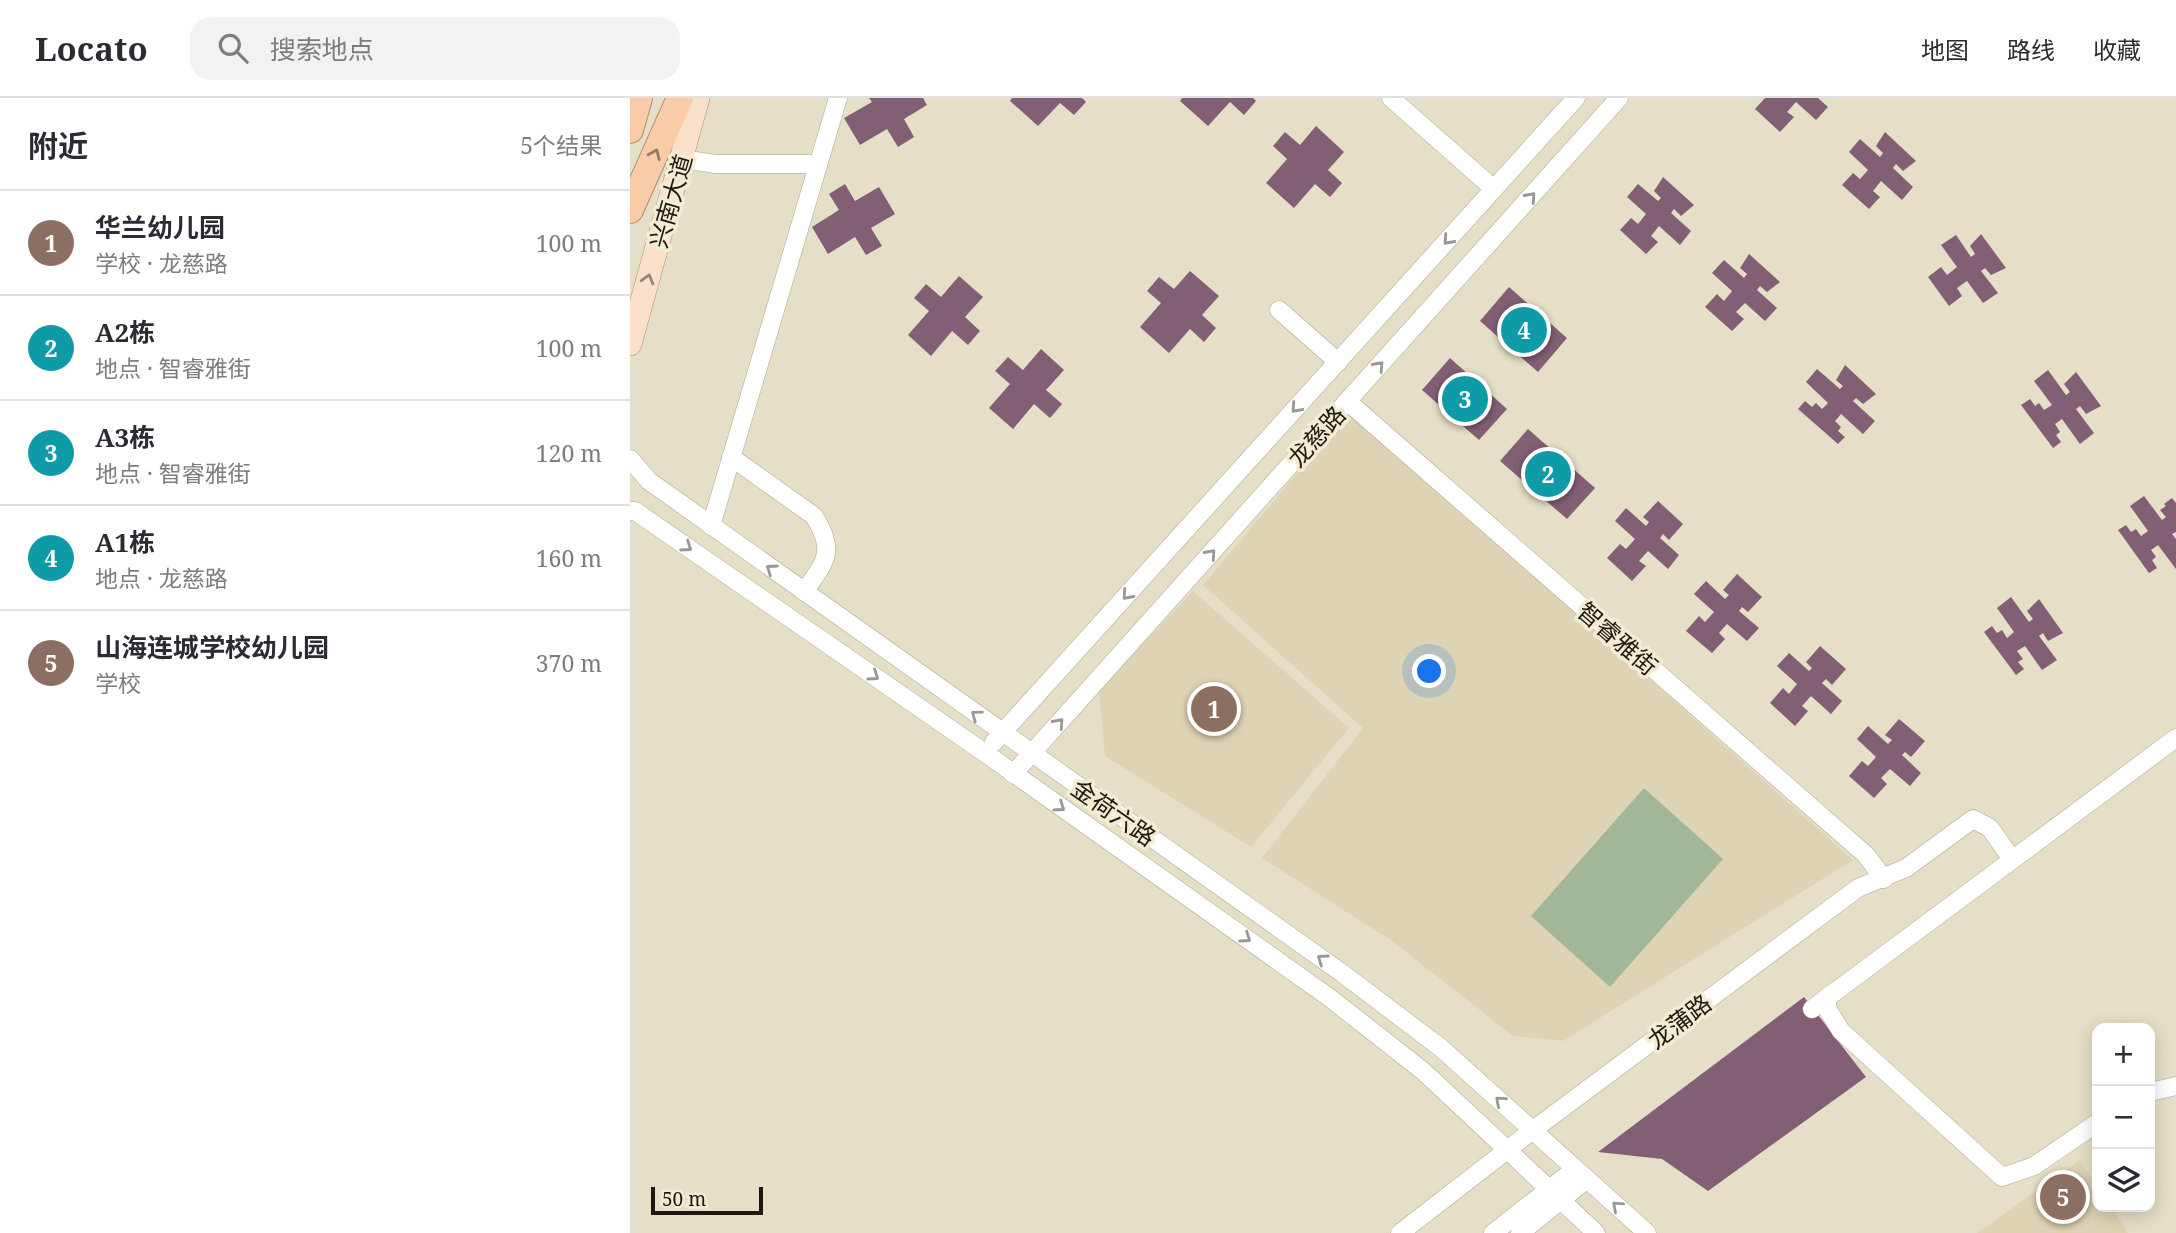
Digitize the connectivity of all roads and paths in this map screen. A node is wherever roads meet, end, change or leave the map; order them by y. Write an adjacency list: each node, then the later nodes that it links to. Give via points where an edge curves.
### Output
1 (639, 98): 8 (highway)
2 (680, 98): 12 (highway, one-way to 2)
3 (698, 98): 9 (main road, 兴南大道)
4 (838, 98): 10 (street)
5 (1391, 98): 11 (street)
6 (1576, 98): 11 (street, 龙慈路)
7 (1619, 98): 16 (street, 龙慈路, one-way to 7)
8 (630, 130)
9 (681, 159): 10 (street, via 716,164); 14 (main road, 兴南大道, one-way to 9)
10 (818, 164): 17 (street)
11 (1494, 189): 15 (street, 龙慈路, one-way to 15)
12 (630, 210)
13 (1279, 310): 15 (street)
14 (630, 344)
15 (1338, 362): 22 (street, 龙慈路, one-way to 22)
16 (1347, 401): 25 (street, 龙慈路, one-way to 16); 29 (street, 智睿雅街, via 1866,855)
17 (732, 457): 20 (street); 21 (street, via 814,516 822,530 828,544 826,561)
18 (630, 459): 20 (street, 金荷六路, via 649,481)
19 (630, 510): 24 (street, 金荷六路, one-way to 24)
20 (711, 526): 21 (street, 金荷六路, one-way to 20)
21 (804, 592): 22 (street, 金荷六路, one-way to 21)
22 (1002, 733): 24 (street, 龙慈路); 25 (street, 金荷六路)
23 (2176, 737): 28 (street)
24 (985, 753): 26 (street, 金荷六路)
25 (1031, 754): 26 (street, 龙慈路); 33 (street, 金荷六路, one-way to 25, via 1441,1048 1342,973)
26 (1013, 774): 34 (street, 金荷六路, one-way to 34, via 1330,998 1423,1071)
27 (1972, 825): 28 (street, via 1973,819 1982,822); 29 (street, 龙蒲路); 33 (street, 龙蒲路, via 1907,875 1862,897)
28 (2004, 863): 32 (street, via 1819,1004 1841,1031 2002,1177 2034,1166)
29 (1884, 879): 33 (street, 龙蒲路, via 1857,888)
30 (2176, 1086): 31 (street)
31 (2155, 1091)
32 (2092, 1126)
33 (1537, 1134): 34 (street, 龙蒲路); 35 (street, 金荷六路)
34 (1512, 1154): 36 (street, 金荷六路); 37 (street, 龙蒲路); 38 (street, 龙蒲路)
35 (1581, 1174): 36 (street); 42 (street, 金荷六路, one-way to 35)
36 (1555, 1195): 39 (street); 40 (street); 41 (street, 金荷六路)
37 (1401, 1233)
38 (1420, 1233)
39 (1493, 1233)
40 (1520, 1233)
41 (1596, 1233)
42 (1647, 1233)

